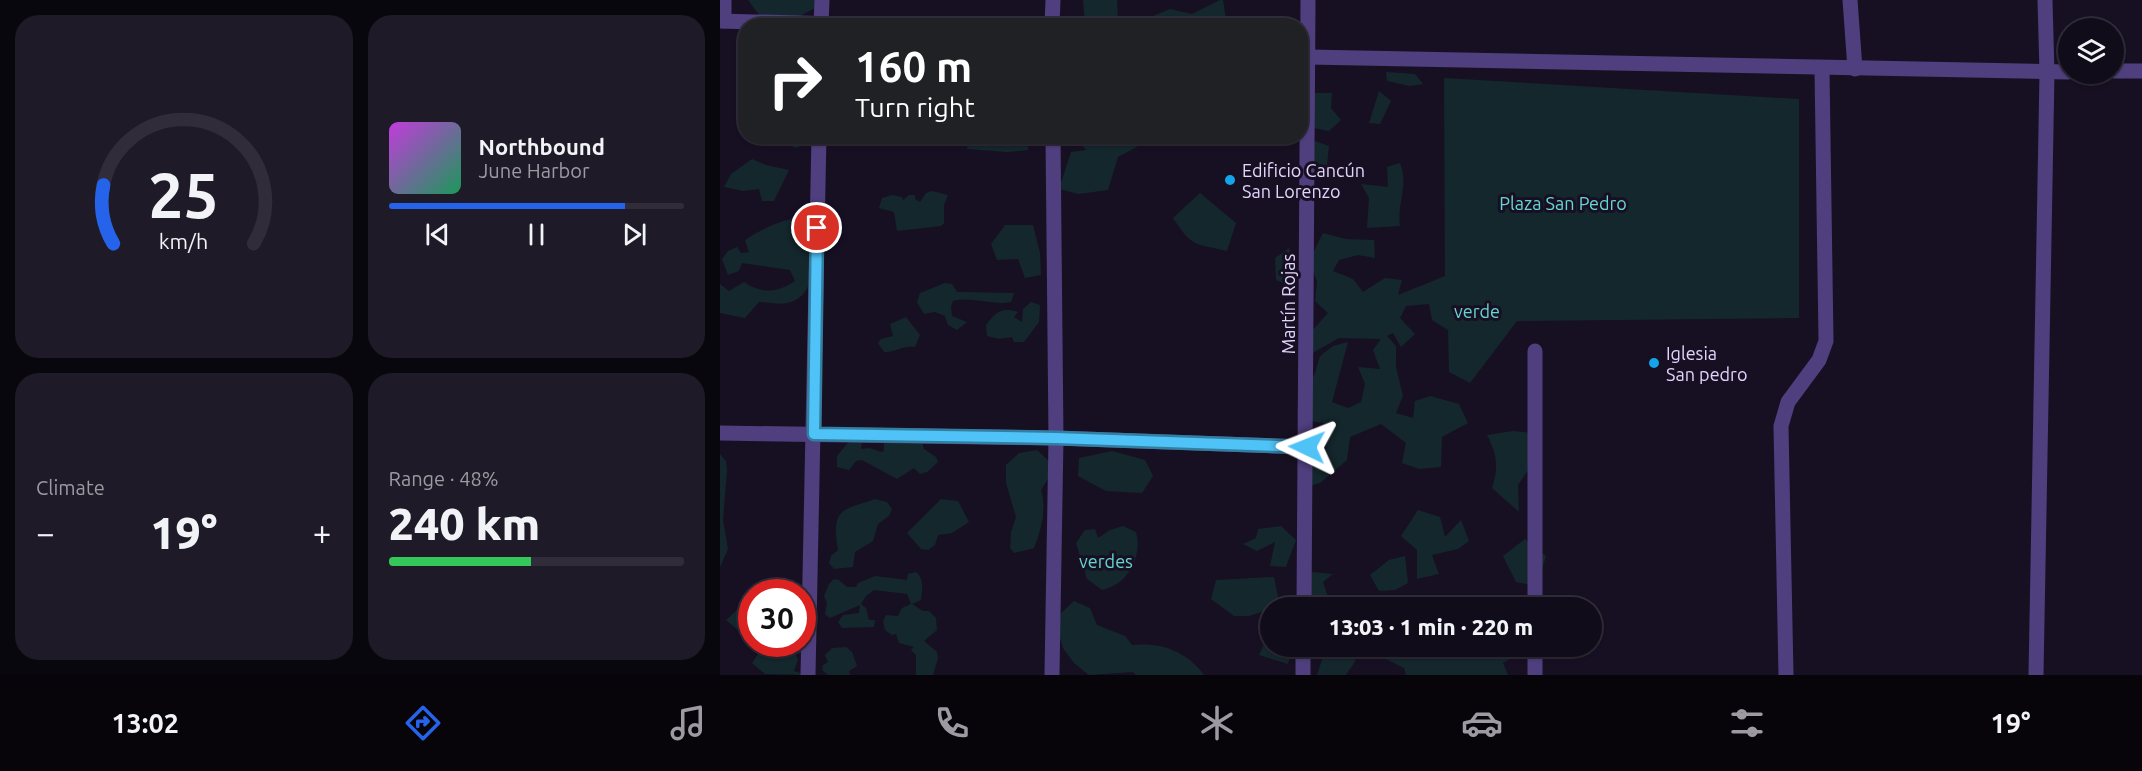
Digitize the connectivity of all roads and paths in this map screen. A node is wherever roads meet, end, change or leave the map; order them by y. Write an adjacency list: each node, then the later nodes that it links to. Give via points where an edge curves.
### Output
1 (724, 0): 10 (street)
2 (822, 0): 7 (street)
3 (1053, 0): 8 (street)
4 (1308, 0): 9 (street, Martín Rojas)
5 (1850, 0): 14 (street)
6 (2045, 0): 18 (street)
7 (821, 18)
8 (1052, 18)
9 (1306, 18)
10 (722, 21): 11 (street)
11 (738, 21)
12 (1308, 57): 13 (street)
13 (1822, 69): 14 (street); 35 (street, via 1826,341 1819,360 1788,402 1781,426)
14 (1855, 69): 18 (street)
15 (2124, 71): 16 (street)
16 (2142, 71)
17 (2058, 72): 18 (street)
18 (2047, 73): 36 (street)
19 (819, 144): 24 (street)
20 (1053, 144): 25 (street)
21 (1308, 144): 26 (street, Martín Rojas)
22 (1535, 351): 28 (street)
23 (720, 434): 24 (street)
24 (814, 434): 25 (street); 31 (street)
25 (1056, 438): 26 (street); 32 (street)
26 (1307, 447): 27 (street, Martín Rojas)
27 (1304, 597)
28 (1535, 597)
29 (1303, 657): 33 (street)
30 (1535, 657): 34 (street)
31 (808, 675)
32 (1052, 675)
33 (1303, 675)
34 (1535, 675)
35 (1786, 675)
36 (2036, 675)

